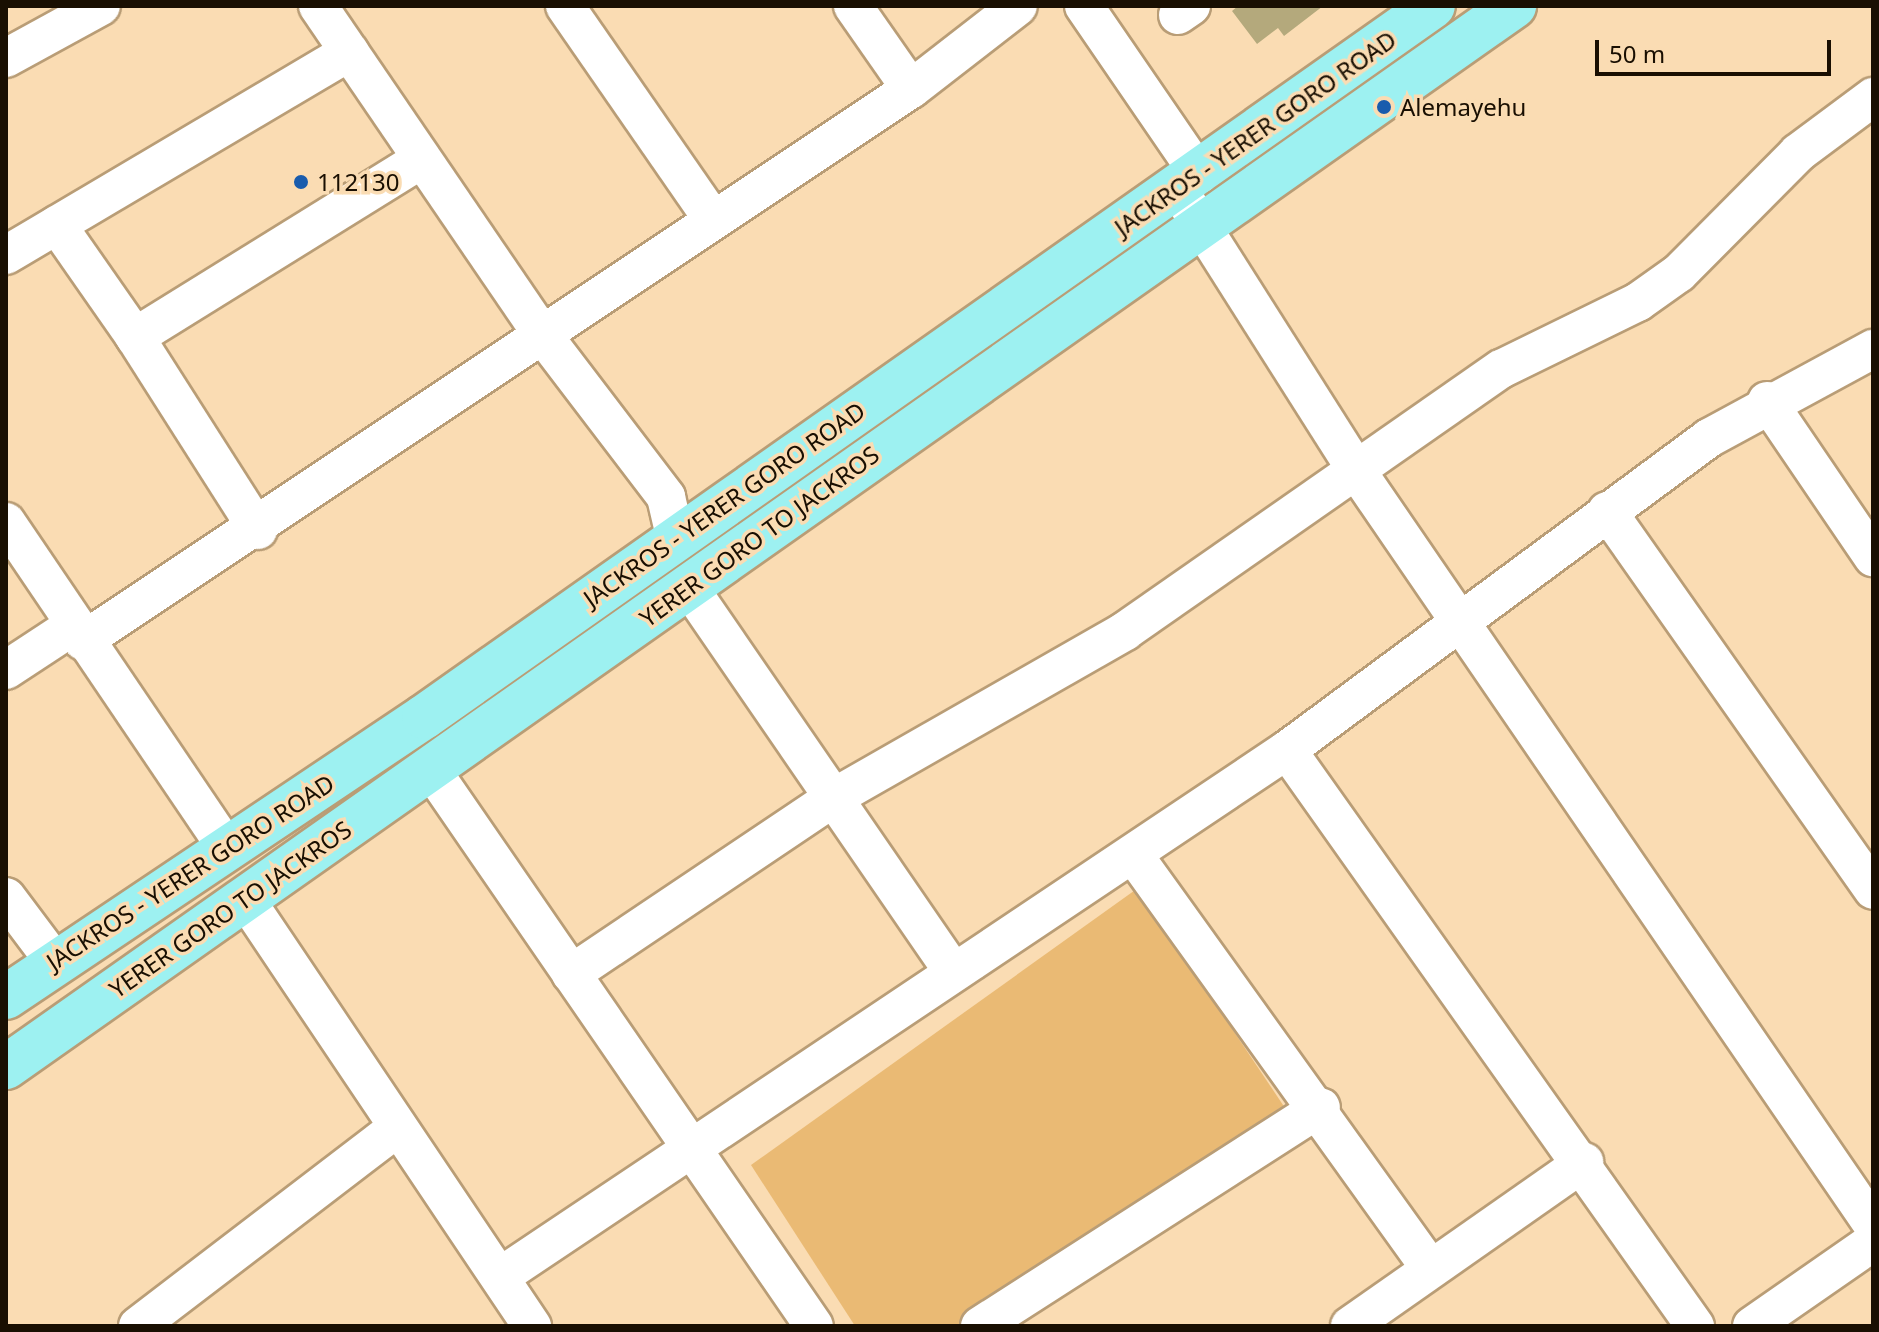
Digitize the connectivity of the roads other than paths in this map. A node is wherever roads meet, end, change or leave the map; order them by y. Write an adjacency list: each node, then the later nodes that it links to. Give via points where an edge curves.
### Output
1 (101, 6): 10 (street)
2 (318, 6): 9 (street)
3 (565, 6): 15 (street)
4 (853, 6): 11 (street)
5 (1018, 6): 11 (street)
6 (1084, 6): 14 (street)
7 (1433, 6): 14 (main road, JACKROS - YERER GORO ROAD)
8 (1514, 6): 17 (main road, YERER GORO TO JACKROS)
9 (349, 52): 13 (street); 16 (street)
10 (6, 58)
11 (911, 89): 15 (street)
12 (1873, 97): 23 (street, via 1798,153 1679,273 1638,302 1501,369)
13 (420, 160): 19 (street); 20 (street)
14 (1189, 181): 17 (street); 27 (main road, JACKROS - YERER GORO ROAD)
15 (711, 217): 19 (street)
16 (57, 225): 18 (street); 20 (street)
17 (1201, 228): 23 (street); 29 (main road, YERER GORO TO JACKROS, via 908,427)
18 (6, 255)
19 (542, 334): 26 (street); 27 (street, via 666,497)
20 (135, 337): 26 (street)
21 (1873, 349): 22 (street)
22 (1767, 401): 24 (street); 28 (street)
23 (1356, 470): 30 (street); 35 (street, via 1125,631)
24 (1607, 511): 30 (street); 38 (street)
25 (6, 522): 31 (street)
26 (258, 530): 31 (street)
27 (675, 535): 36 (main road, JACKROS - YERER GORO ROAD)
28 (1873, 557)
29 (690, 589): 34 (main road, YERER GORO TO JACKROS); 35 (street)
30 (1457, 620): 33 (street); 50 (street)
31 (78, 633): 32 (street); 36 (street)
32 (6, 670)
33 (1287, 750): 37 (street); 49 (street)
34 (430, 768): 39 (main road, YERER GORO TO JACKROS); 43 (street)
35 (831, 799): 42 (street); 43 (street)
36 (227, 849): 41 (main road, JACKROS - YERER GORO ROAD)
37 (1133, 854): 42 (street); 46 (street)
38 (1873, 890)
39 (244, 897): 45 (main road, YERER GORO TO JACKROS); 47 (street)
40 (10, 913): 41 (street)
41 (54, 961): 44 (main road, JACKROS - YERER GORO ROAD)
42 (951, 969): 48 (street)
43 (571, 974): 48 (street)
44 (7, 996)
45 (6, 1067)
46 (1321, 1107): 52 (street); 57 (street)
47 (394, 1130): 53 (street); 55 (street)
48 (694, 1142): 53 (street); 56 (street)
49 (1584, 1162): 52 (street); 59 (street)
50 (1873, 1225)
51 (1873, 1242): 60 (street)
52 (1430, 1268): 58 (street)
53 (501, 1276): 54 (street)
54 (528, 1325)
55 (138, 1326)
56 (814, 1326)
57 (980, 1326)
58 (1350, 1326)
59 (1695, 1326)
60 (1752, 1326)

